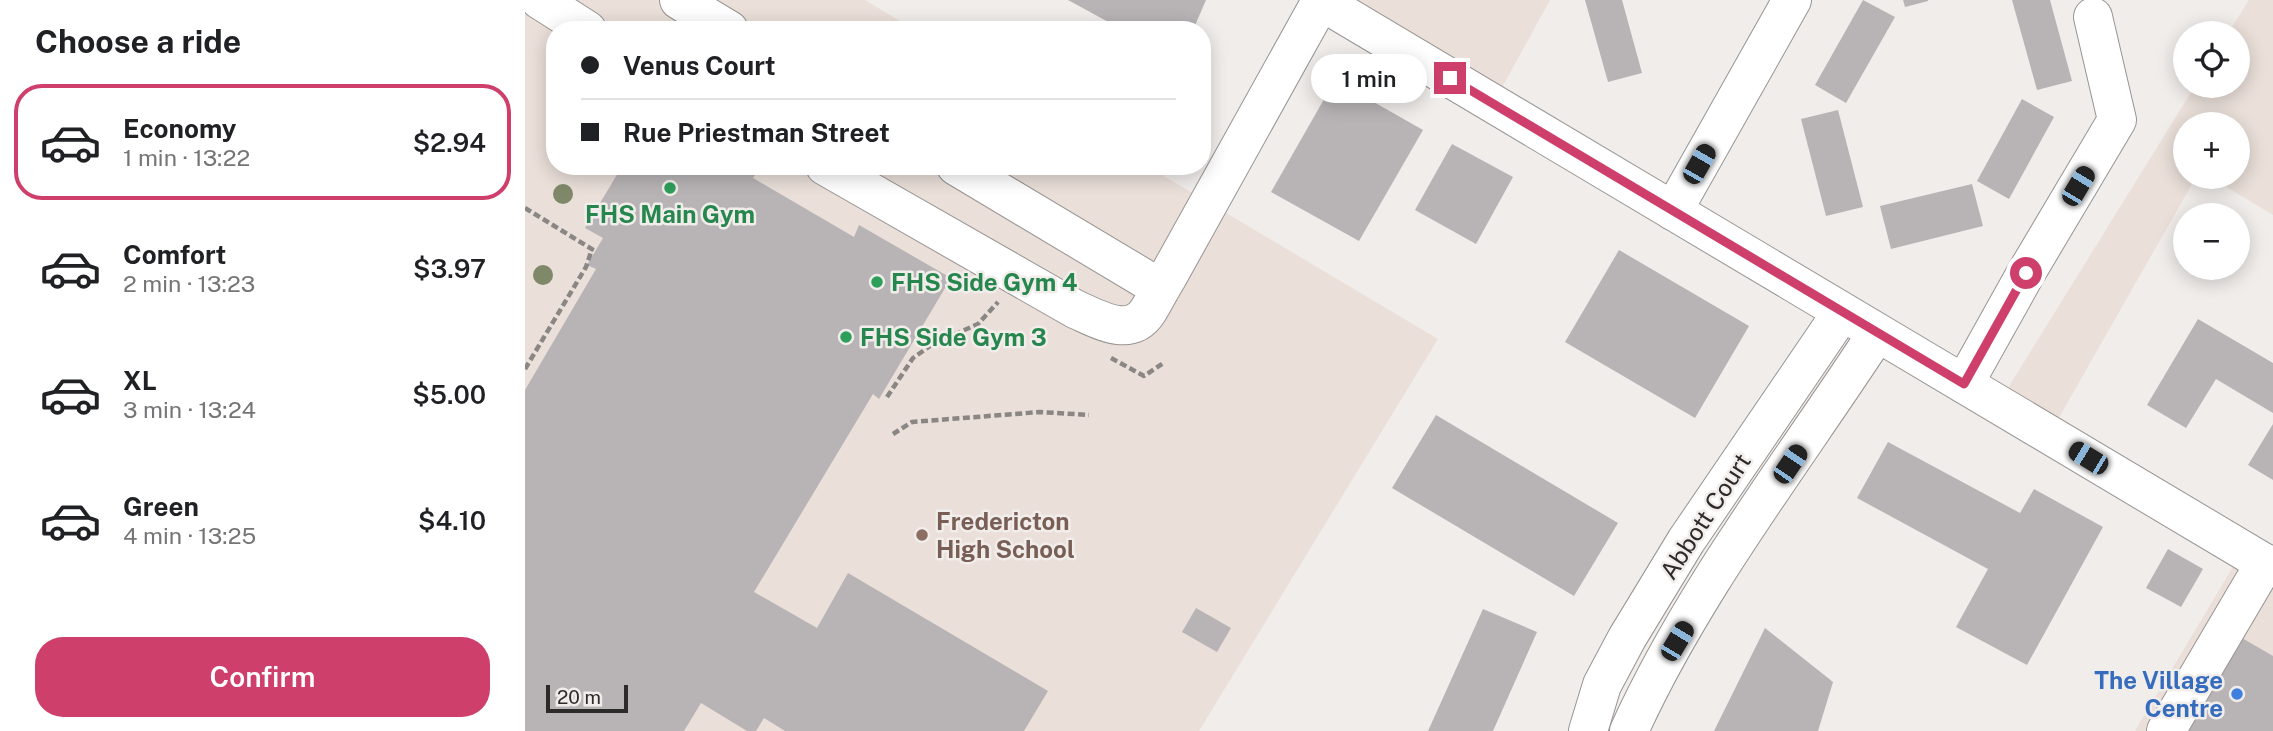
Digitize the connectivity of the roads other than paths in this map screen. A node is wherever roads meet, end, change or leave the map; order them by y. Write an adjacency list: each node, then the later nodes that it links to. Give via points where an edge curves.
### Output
1 (540, 0): 6 (street)
2 (679, 0): 7 (street)
3 (1792, 0): 10 (street)
4 (1320, 1): 10 (street); 11 (street)
5 (2093, 17): 14 (street, via 2117,120)
6 (573, 21)
7 (714, 21)
8 (841, 175): 11 (street, via 1105,322 1124,327 1137,323)
9 (971, 175): 11 (street)
10 (1673, 211): 12 (street)
11 (1160, 288)
12 (1842, 312): 13 (street); 16 (street, Abbott Court, via 1686,541 1627,638 1602,685)
13 (1877, 332): 14 (street); 17 (street, Abbott Court, via 1717,572 1649,687)
14 (1964, 384): 15 (street)
15 (2269, 566): 18 (street)
16 (1588, 731)
17 (1629, 731)
18 (2166, 731)

